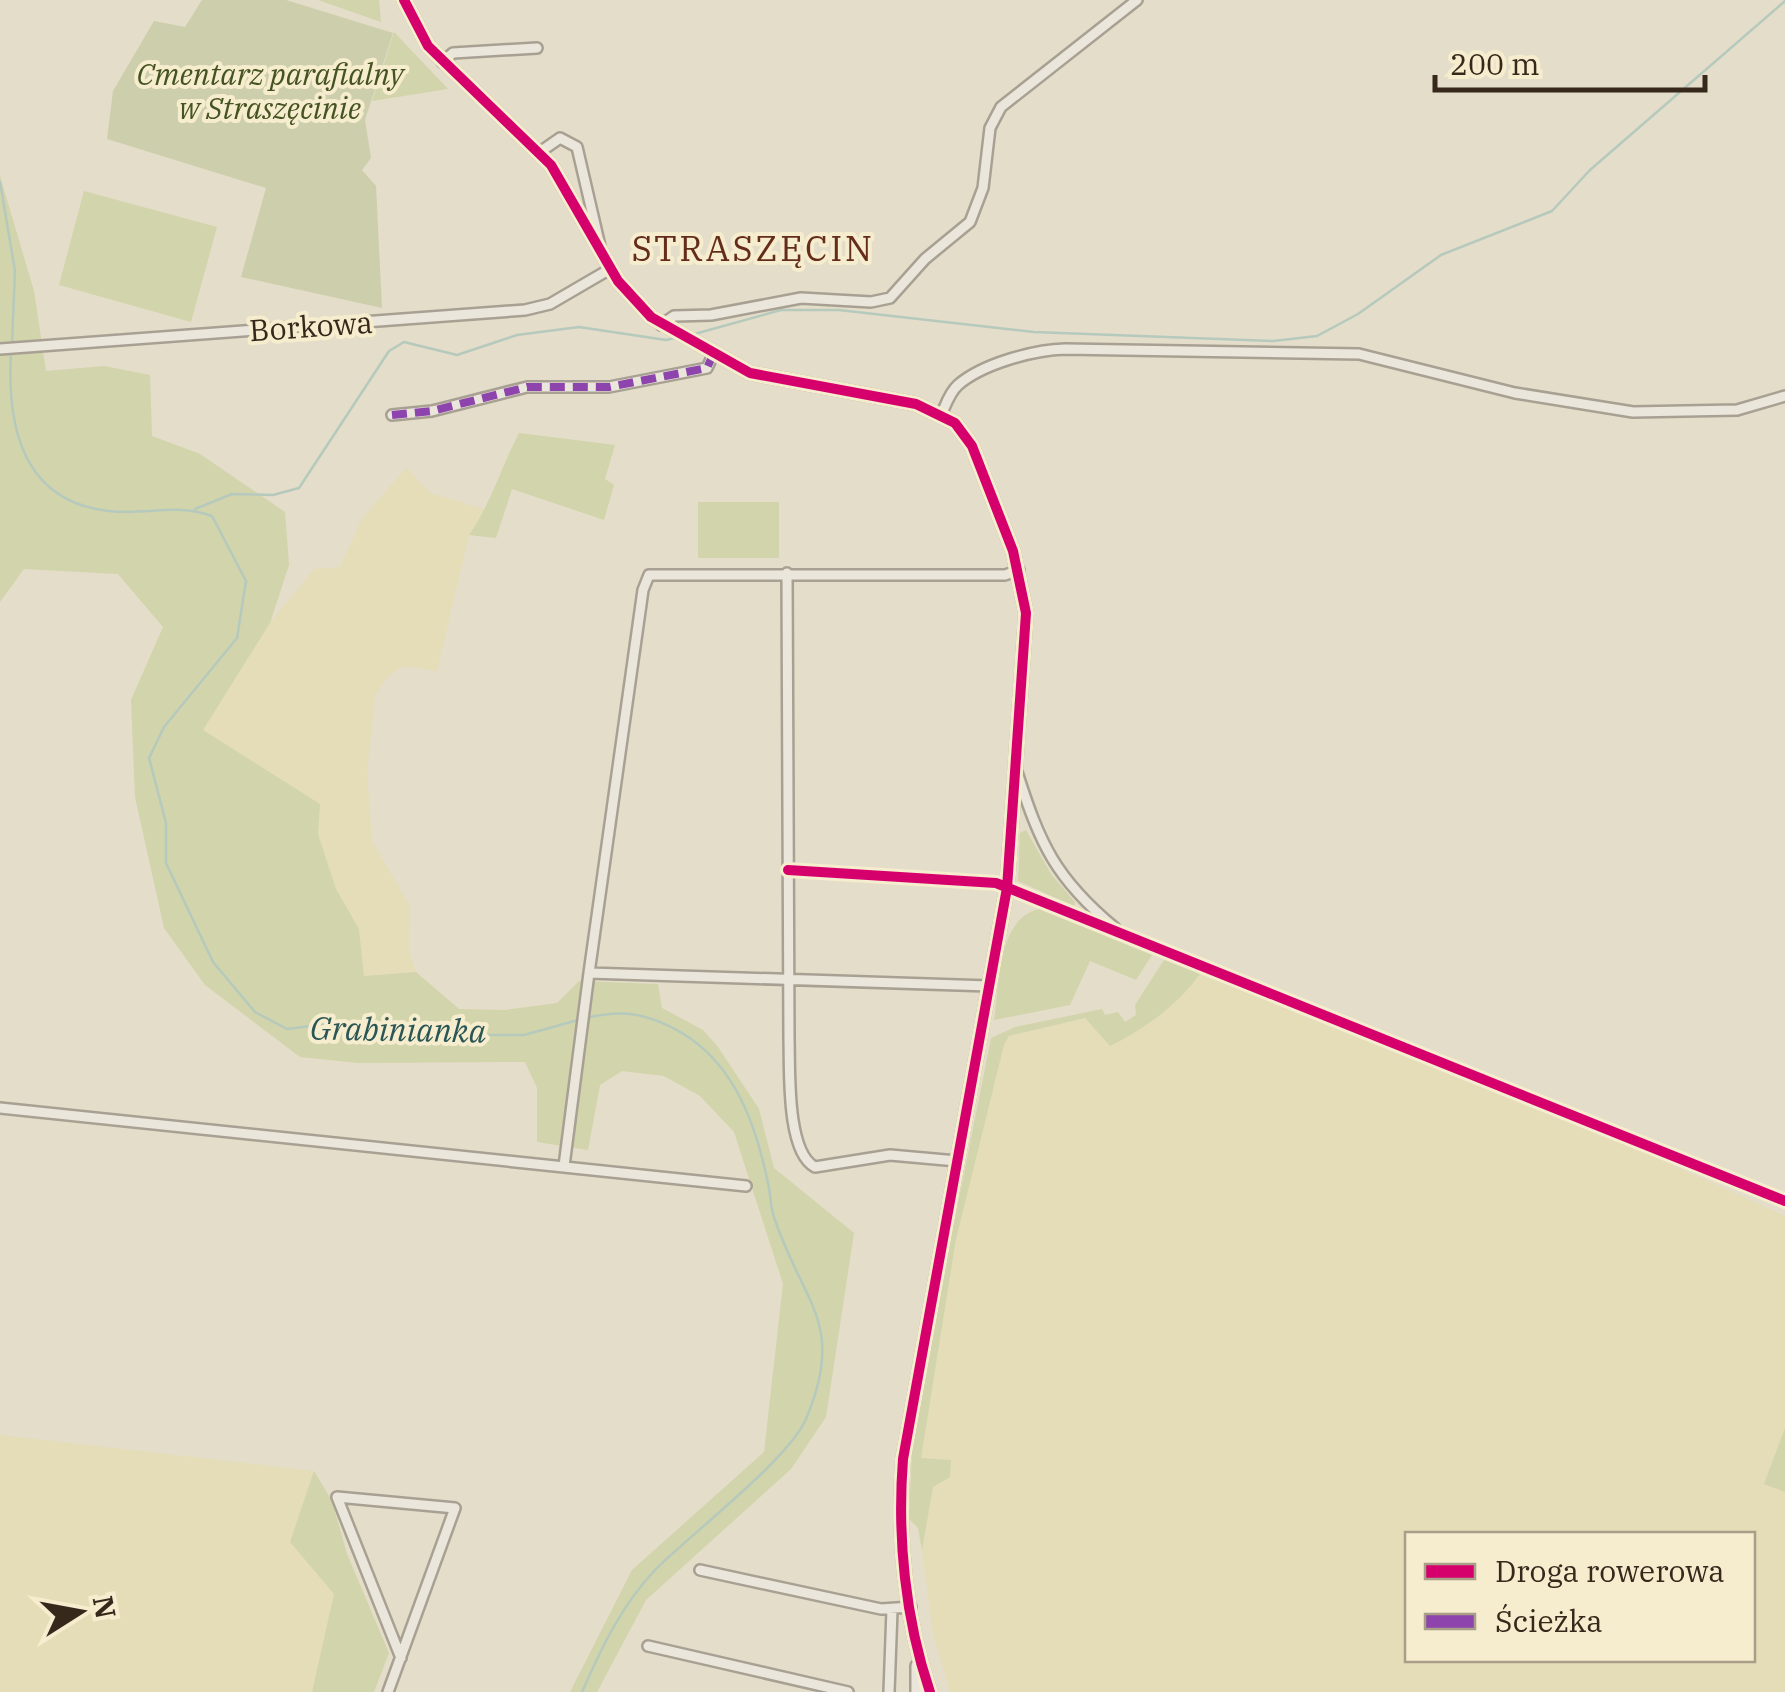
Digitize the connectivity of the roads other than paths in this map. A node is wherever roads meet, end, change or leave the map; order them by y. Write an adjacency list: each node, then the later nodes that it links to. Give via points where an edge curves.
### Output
1 (404, 0): 4 (street, via 415,30)
2 (1137, 0): 8 (street, via 1001,107 990,128 983,188 970,222 890,298 801,298 674,316)
3 (537, 48): 4 (street, via 453,53)
4 (442, 62): 5 (street)
5 (540, 152): 6 (street); 6 (street, via 560,138 577,146)
6 (600, 248): 7 (street)
7 (610, 269): 8 (street, via 638,306); 9 (street, Borkowa, via 550,304 525,310)
8 (666, 327): 10 (street)
9 (0, 349)
10 (711, 354): 12 (street, via 765,378); 13 (street, via 707,368 618,386 527,387)
11 (1785, 396): 12 (street, via 1737,410 1633,412 1359,354 1064,349 972,377 957,386)
12 (942, 413): 14 (street, via 972,446)
13 (392, 416)
14 (1019, 570): 15 (street); 16 (street, via 1026,613)
15 (787, 572): 17 (street); 20 (street, via 656,572 645,580)
16 (1016, 768): 18 (street); 19 (street, via 1053,865)
17 (788, 870): 18 (street); 21 (street)
18 (1007, 888): 19 (street); 22 (street)
19 (1122, 932): 27 (street)
20 (589, 973): 21 (street); 25 (street)
21 (789, 980): 22 (street); 24 (street, via 791,1108 808,1163 822,1167 890,1155)
22 (989, 986): 24 (street)
23 (0, 1108): 25 (street)
24 (957, 1161): 29 (street, via 903,1459)
25 (564, 1166): 26 (street)
26 (746, 1186)
27 (1785, 1201)
28 (700, 1570): 30 (street)
29 (910, 1607): 30 (street); 32 (street)
30 (892, 1610): 36 (street)
31 (648, 1646): 35 (street)
32 (918, 1656): 37 (street); 38 (street)
33 (400, 1658): 33 (street, via 354,1548 337,1496 455,1508); 34 (street)
34 (388, 1692)
35 (848, 1692)
36 (889, 1692)
37 (917, 1692)
38 (930, 1692)

